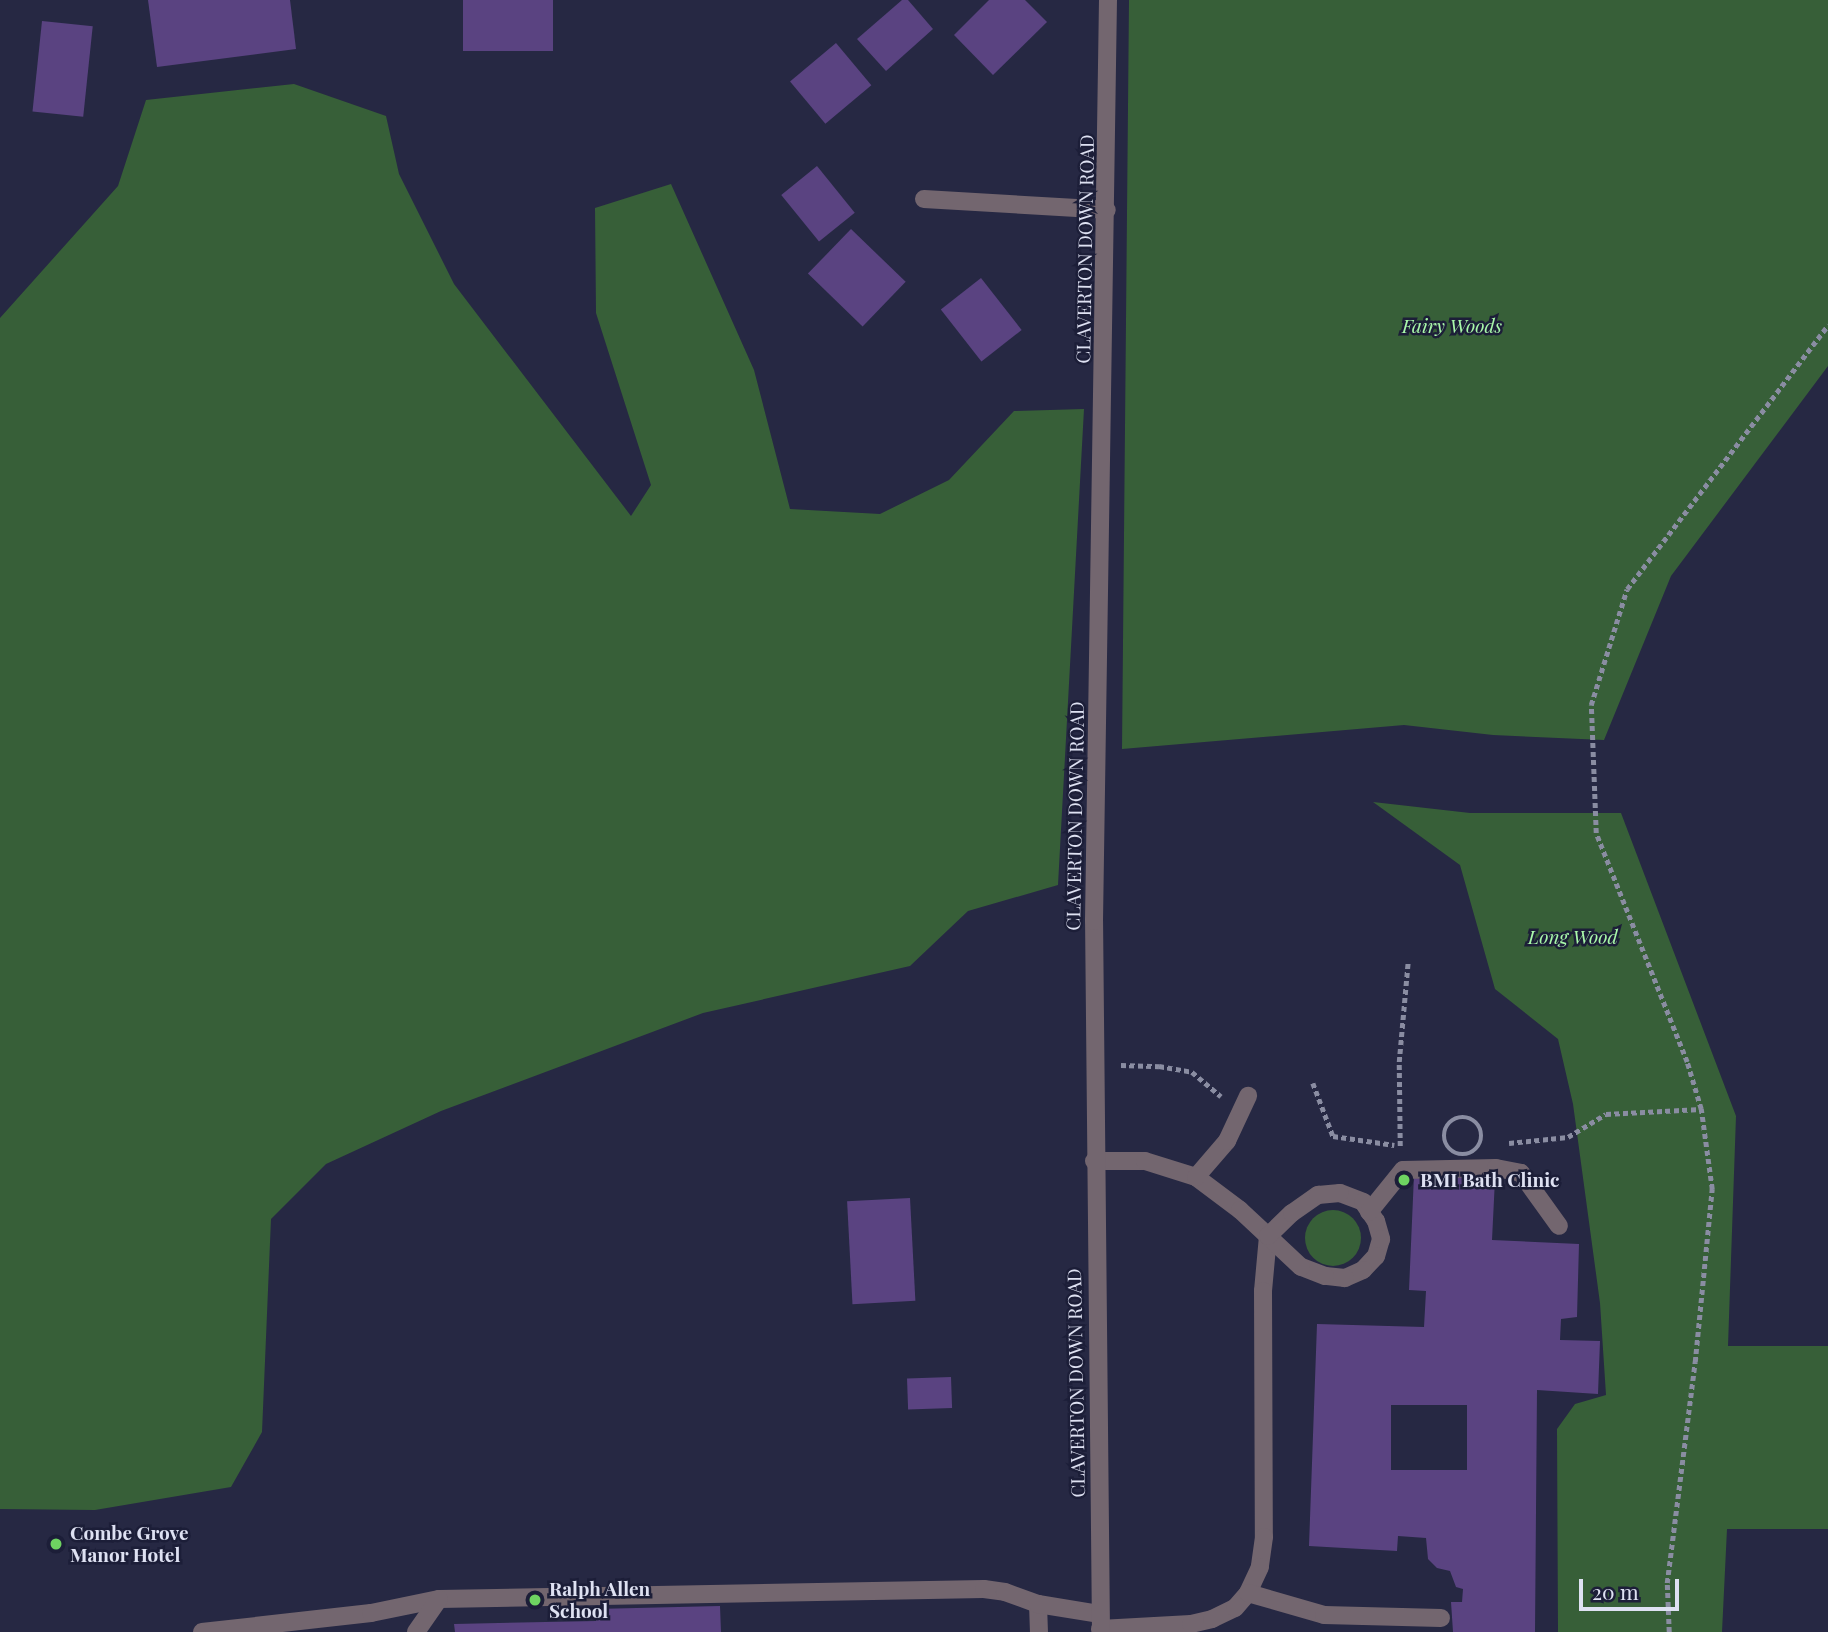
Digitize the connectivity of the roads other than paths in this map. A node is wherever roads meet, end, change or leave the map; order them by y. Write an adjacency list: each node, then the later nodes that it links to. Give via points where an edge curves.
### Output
1 (1108, 0): 3 (street, CLAVERTON DOWN ROAD)
2 (924, 199): 3 (street)
3 (1107, 210): 5 (street, CLAVERTON DOWN ROAD)
4 (1248, 1096): 6 (street, via 1227,1141)
5 (1094, 1161): 6 (street, via 1145,1161); 14 (street, CLAVERTON DOWN ROAD)
6 (1196, 1177): 9 (street)
7 (1370, 1212): 8 (street, via 1403,1170 1496,1168 1521,1172); 9 (street, via 1363,1202 1340,1193 1318,1195); 9 (street, via 1381,1239 1376,1256 1363,1270 1345,1278 1301,1267)
8 (1559, 1226)
9 (1268, 1236): 10 (street, via 1263,1291 1264,1537 1260,1567)
10 (1248, 1593): 13 (street, via 1324,1615); 14 (street, via 1235,1608 1191,1624)
11 (439, 1599): 12 (street, via 984,1589); 15 (street, via 370,1613); 16 (street)
12 (1038, 1604): 14 (street); 17 (street)
13 (1441, 1618)
14 (1100, 1625)
15 (202, 1632)
16 (416, 1632)
17 (1039, 1632)

